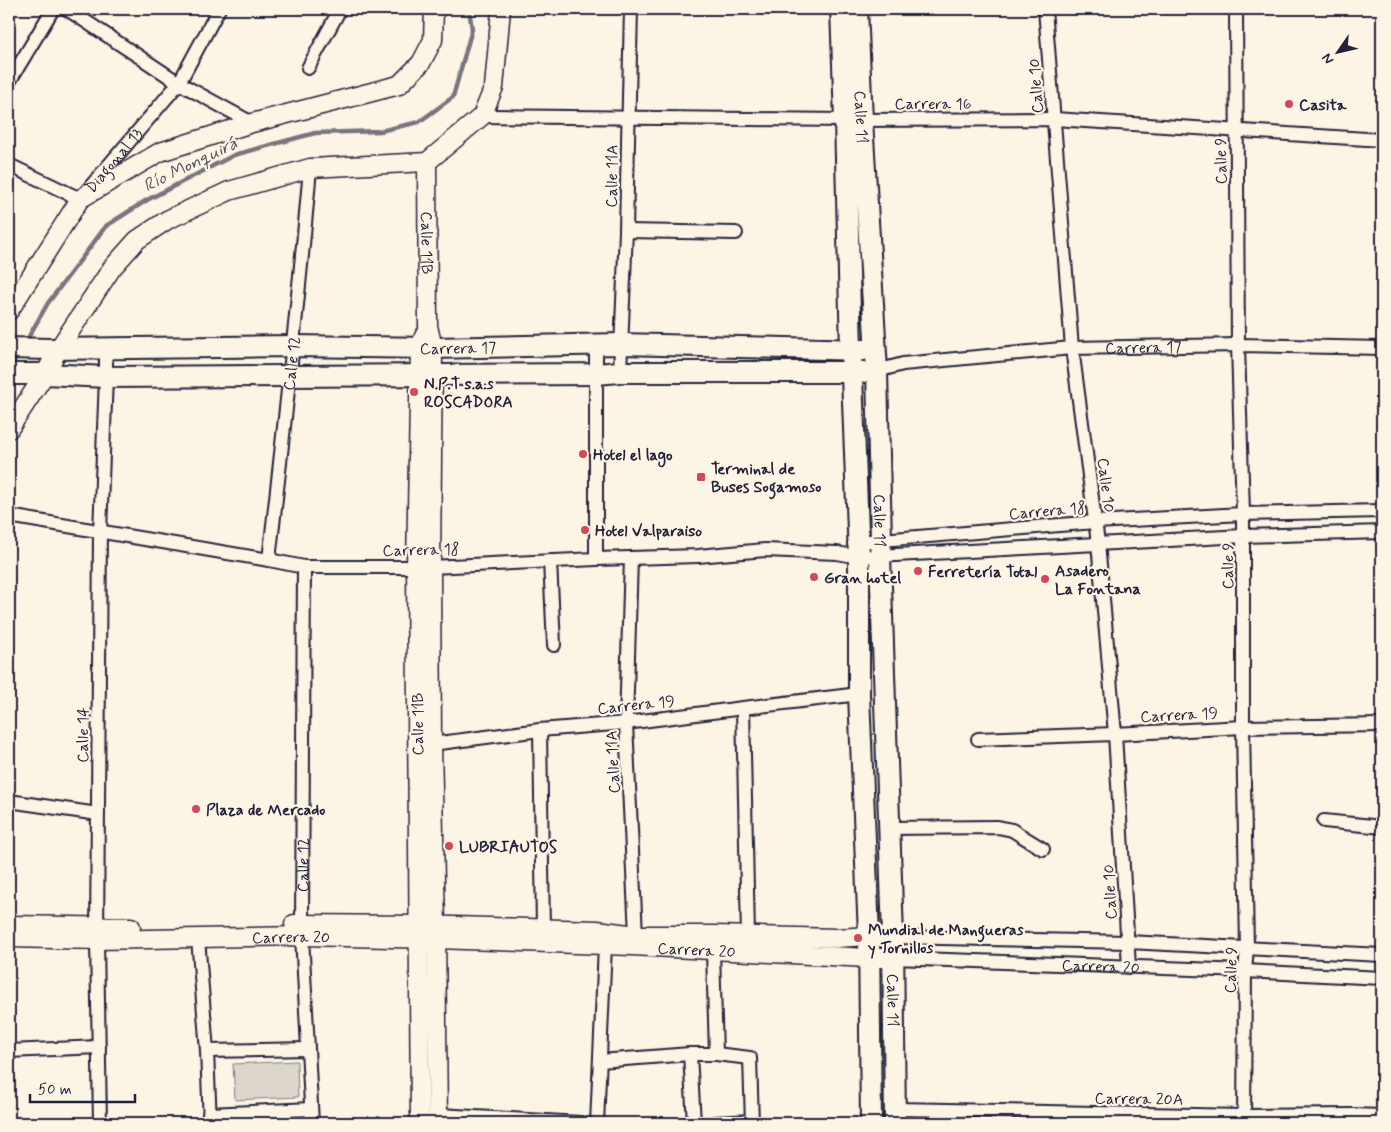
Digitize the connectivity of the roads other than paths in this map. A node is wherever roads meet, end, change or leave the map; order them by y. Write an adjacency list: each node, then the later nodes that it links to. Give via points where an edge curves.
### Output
1 (53, 9): 13 (street)
2 (67, 9): 14 (street)
3 (219, 9): 14 (street, Diagonal 13)
4 (340, 9): 12 (street)
5 (434, 9): 19 (street, via 433,40 421,63 398,85)
6 (501, 9): 15 (street, via 494,87)
7 (631, 9): 16 (street, Calle 11A)
8 (841, 9): 18 (main road, Calle 11)
9 (857, 9): 18 (main road, Calle 11)
10 (1046, 9): 17 (street, Calle 10)
11 (1236, 9): 20 (street, Calle 9)
12 (308, 68)
13 (9, 82)
14 (178, 83): 19 (street); 25 (street, Diagonal 13)
15 (482, 116): 16 (street, Carrera 16); 22 (street)
16 (628, 118): 18 (street, Carrera 16); 26 (street, Calle 11A)
17 (1054, 119): 18 (street, Carrera 16); 20 (street, Carrera 16); 37 (street, Calle 10)
18 (854, 120): 39 (main road, Calle 11); 40 (main road, Calle 11)
19 (252, 123): 25 (street, via 160,152)
20 (1236, 131): 21 (street, Carrera 16); 32 (street, Calle 9)
21 (1382, 140)
22 (427, 162): 24 (street); 36 (street, Calle 11B)
23 (9, 165): 25 (street)
24 (310, 168): 31 (street, Calle 12); 34 (street, via 228,191 167,220 137,240 112,268)
25 (80, 199): 28 (street, Diagonal 13)
26 (626, 231): 27 (street); 29 (street, Calle 11A)
27 (736, 233)
28 (9, 311)
29 (621, 344): 30 (main road, Carrera 17); 40 (main road, Carrera 17); 43 (street, Calle 11A)
30 (596, 345): 36 (main road, Carrera 17); 47 (street)
31 (294, 346): 35 (main road, Carrera 17); 36 (main road, Carrera 17); 49 (street, Calle 12)
32 (1238, 346): 37 (street, Carrera 17); 38 (street, Carrera 17); 53 (street, Calle 9)
33 (9, 348): 34 (main road, Carrera 17)
34 (54, 348): 35 (main road, Carrera 17); 46 (street)
35 (106, 348): 50 (street, Calle 14)
36 (426, 348): 48 (street, Calle 11B)
37 (1072, 348): 41 (street, Carrera 17); 55 (street, Calle 10)
38 (1382, 348)
39 (876, 349): 40 (main road, Carrera 17); 41 (street); 42 (main road, Calle 11)
40 (851, 350): 44 (main road, Calle 11)
41 (903, 364): 42 (street, Carrera 17)
42 (877, 371): 44 (main road, Carrera 17); 60 (main road, Calle 11)
43 (620, 372): 44 (main road, Carrera 17); 47 (main road, Carrera 17)
44 (852, 372): 61 (main road, Calle 11)
45 (9, 374): 46 (main road, Carrera 17)
46 (38, 374): 50 (main road, Carrera 17); 51 (street)
47 (596, 374): 48 (main road, Carrera 17); 62 (street)
48 (426, 376): 49 (main road, Carrera 17); 66 (street, Calle 11B)
49 (290, 377): 50 (main road, Carrera 17); 64 (street, Calle 12)
50 (106, 378): 56 (street, Calle 14)
51 (9, 429)
52 (1382, 511): 53 (street, Carrera 18)
53 (1243, 514): 55 (street, Carrera 18); 58 (street, Calle 9)
54 (9, 516): 56 (street, Carrera 18)
55 (1095, 522): 59 (street, Calle 10); 60 (street, Carrera 18)
56 (100, 532): 64 (street, Carrera 18); 79 (street, Calle 14)
57 (1382, 532): 58 (street, Carrera 18)
58 (1243, 536): 59 (street, Carrera 18); 73 (street, Calle 9)
59 (1098, 543): 60 (street, Carrera 18); 75 (street, Calle 10)
60 (880, 548): 61 (street, Carrera 18); 82 (main road, Calle 11)
61 (859, 549): 63 (street, Carrera 18, via 837,553 765,550); 69 (main road, Calle 11)
62 (596, 558): 63 (street, Carrera 18); 65 (street, Carrera 18)
63 (631, 558): 71 (street, Calle 11A)
64 (269, 560): 67 (street, Carrera 18)
65 (550, 561): 66 (street, Carrera 18); 68 (street)
66 (424, 566): 67 (street, Carrera 18); 77 (street, Calle 11B)
67 (304, 567): 86 (street, Calle 12)
68 (554, 645)
69 (859, 694): 70 (street, Carrera 19); 92 (main road, Calle 11)
70 (743, 708): 71 (street, Carrera 19); 91 (street)
71 (626, 723): 74 (street, Carrera 19); 90 (street, Calle 11A)
72 (1382, 725): 73 (street, Carrera 19)
73 (1243, 727): 75 (street, Carrera 19); 98 (street, Calle 9)
74 (540, 730): 77 (street, Carrera 19); 85 (street)
75 (1116, 734): 76 (street, Carrera 19); 96 (street, Calle 10)
76 (978, 739)
77 (425, 744): 87 (street, Calle 11B); 88 (street, Calle 11B)
78 (9, 801): 79 (street)
79 (98, 814): 89 (street, Calle 14)
80 (1324, 821): 81 (street)
81 (1382, 827)
82 (889, 828): 83 (street, via 998,827 1012,830); 95 (main road, Calle 11)
83 (1042, 848)
84 (9, 925): 89 (street, Carrera 20)
85 (543, 929): 88 (street, Carrera 20); 90 (street, Carrera 20)
86 (302, 930): 87 (street, Carrera 20); 89 (street, Carrera 20, via 199,927); 94 (street, Carrera 20); 107 (street, Calle 12)
87 (418, 932): 88 (street, Carrera 20); 122 (street, Calle 11B)
88 (436, 932): 97 (street, Carrera 20); 117 (street, Calle 11B)
89 (97, 934): 93 (street, Carrera 20); 94 (street, Carrera 20); 106 (street, Calle 14)
90 (636, 935): 91 (street, Carrera 20)
91 (748, 935): 92 (street, Carrera 20)
92 (869, 936): 95 (street, Carrera 20); 101 (main road, Calle 11)
93 (9, 938)
94 (198, 938): 109 (street)
95 (893, 938): 96 (street, Carrera 20); 102 (main road, Calle 11)
96 (1128, 942): 98 (street, Carrera 20); 103 (street, Calle 10)
97 (605, 946): 99 (street, Carrera 20); 112 (street)
98 (1247, 948): 100 (street, Carrera 20); 104 (street, Calle 9)
99 (713, 951): 101 (street, Carrera 20); 111 (street)
100 (1382, 955)
101 (868, 958): 102 (street, Carrera 20); 127 (main road, Calle 11)
102 (893, 958): 103 (street, Carrera 20); 114 (main road, Calle 11)
103 (1129, 967): 104 (street, Carrera 20)
104 (1245, 972): 105 (street, Carrera 20); 118 (street, Calle 9)
105 (1382, 978)
106 (99, 1047): 108 (street); 120 (street, Calle 14)
107 (308, 1048): 109 (street); 113 (street, Calle 12)
108 (9, 1051)
109 (207, 1051): 116 (street)
110 (690, 1054): 111 (street); 112 (street); 125 (street)
111 (716, 1054): 119 (street, via 750,1058)
112 (600, 1061): 124 (street)
113 (311, 1109): 116 (street); 121 (street, Calle 12)
114 (896, 1116): 118 (street, Carrera 20A)
115 (1382, 1116): 118 (street, Carrera 20A)
116 (209, 1119)
117 (438, 1119): 123 (street)
118 (1244, 1120)
119 (752, 1122): 126 (street)
120 (100, 1123)
121 (312, 1123)
122 (420, 1123)
123 (581, 1123)
124 (597, 1123)
125 (694, 1123)
126 (714, 1123)
127 (871, 1123)

